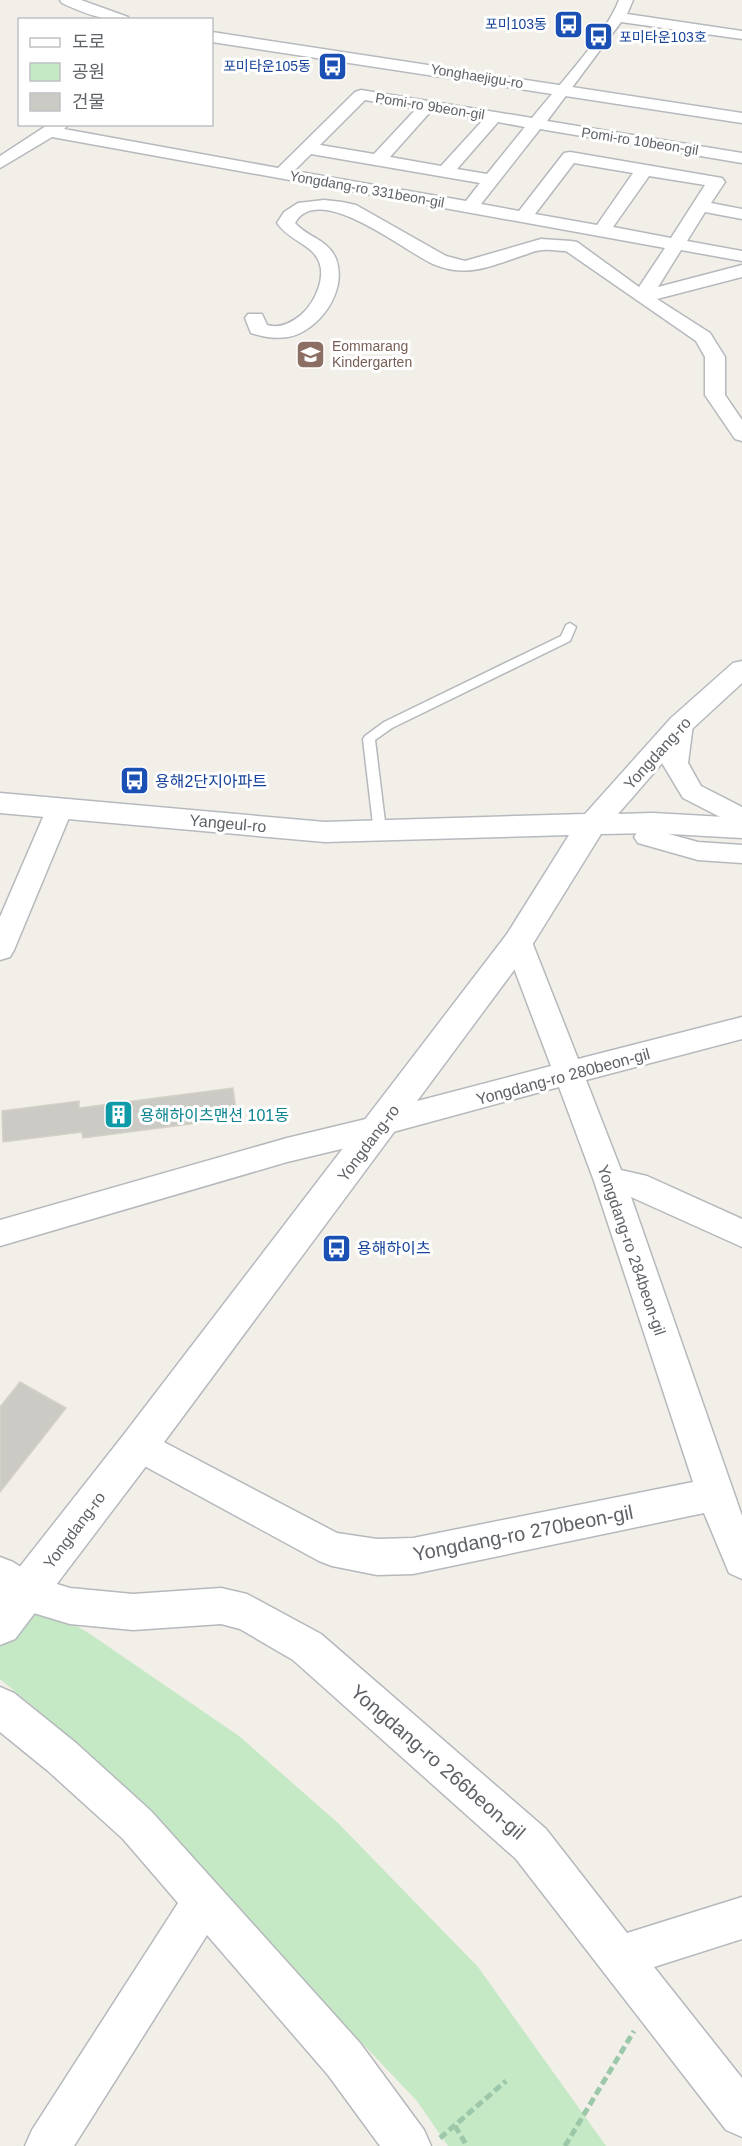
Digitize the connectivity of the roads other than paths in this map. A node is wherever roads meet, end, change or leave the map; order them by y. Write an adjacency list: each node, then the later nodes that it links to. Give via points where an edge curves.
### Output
1 (68, 0): 4 (street)
2 (626, 0): 3 (street)
3 (617, 17): 5 (street); 7 (street)
4 (115, 18)
5 (742, 35)
6 (213, 37): 7 (street, Yonghaejigu-ro)
7 (564, 90): 10 (street, Yonghaejigu-ro); 11 (street)
8 (427, 106): 9 (street, Pomi-ro 9beon-gil); 13 (street, Pomi-ro 9beon-gil, via 361,95); 15 (street)
9 (494, 117): 11 (street, Pomi-ro 9beon-gil); 18 (street)
10 (742, 118)
11 (537, 124): 14 (street, Pomi-ro 10beon-gil); 20 (street)
12 (56, 128): 16 (street, Yongdang-ro 331beon-gil); 19 (street, Yongdang-ro 331beon-gil)
13 (308, 148): 15 (street); 19 (street, Pomi-ro 9beon-gil)
14 (742, 158)
15 (378, 160): 18 (street)
16 (0, 163)
17 (645, 170): 21 (street, via 716,182); 24 (street, via 570,157); 26 (street)
18 (446, 171): 20 (street)
19 (282, 173): 22 (street, Yongdang-ro 331beon-gil)
20 (492, 180): 22 (street)
21 (700, 206): 23 (street); 28 (street)
22 (470, 207): 24 (street, Yongdang-ro 331beon-gil)
23 (742, 214)
24 (524, 216): 25 (street, Yongdang-ro 331beon-gil)
25 (565, 224): 26 (street, Yongdang-ro 331beon-gil); 27 (street)
26 (602, 230): 28 (street, Yongdang-ro 331beon-gil)
27 (561, 244): 31 (street, via 571,246); 32 (street, via 541,244 477,265 455,266 350,209 306,207 294,212 286,223 327,259 330,274 325,293 312,315 290,332 264,332 258,329)
28 (675, 244): 29 (street, Yongdang-ro 331beon-gil); 31 (street)
29 (742, 256)
30 (742, 271): 31 (street)
31 (642, 297): 33 (street, via 703,338 715,357 715,395)
32 (255, 318)
33 (742, 435)
34 (570, 627): 42 (lane, via 566,638 388,725 369,739)
35 (742, 669): 36 (street, Yongdang-ro)
36 (681, 724): 39 (street, via 675,763 692,792); 40 (street, Yongdang-ro)
37 (0, 802): 38 (street, Yangeul-ro)
38 (60, 808): 42 (street, Yangeul-ro, via 325,832); 45 (street)
39 (741, 826): 41 (street, Yangeul-ro)
40 (589, 829): 41 (street, Yangeul-ro); 42 (street, Yangeul-ro); 44 (street, Yongdang-ro)
41 (650, 830): 43 (street, via 698,851)
42 (379, 831)
43 (742, 854)
44 (518, 942): 47 (street, Yongdang-ro 284beon-gil); 48 (street, Yongdang-ro)
45 (0, 950)
46 (742, 1028): 47 (street, Yongdang-ro 280beon-gil)
47 (568, 1075): 48 (street, Yongdang-ro 280beon-gil); 49 (street, Yongdang-ro 284beon-gil)
48 (381, 1125): 50 (street, Yongdang-ro 280beon-gil); 52 (street, Yongdang-ro)
49 (610, 1181): 51 (street, via 636,1185); 53 (street, Yongdang-ro 284beon-gil)
50 (0, 1233)
51 (742, 1234)
52 (139, 1445): 53 (street, Yongdang-ro 270beon-gil, via 332,1549 377,1557 413,1556); 55 (street, Yongdang-ro)
53 (715, 1494): 54 (street, Yongdang-ro 284beon-gil)
54 (742, 1561)
55 (13, 1584): 56 (street, Yongdang-ro); 60 (street, Yongdang-ro 266beon-gil, via 70,1606 99,1610 133,1612 220,1606 247,1612 308,1647 531,1844)
56 (0, 1625)
57 (0, 1707): 58 (street, via 137,1825)
58 (204, 1901): 62 (street); 63 (street, via 344,2060)
59 (742, 1918): 60 (street)
60 (619, 1957): 61 (street, Yongdang-ro 266beon-gil)
61 (742, 2114)
62 (48, 2146)
63 (408, 2146)

